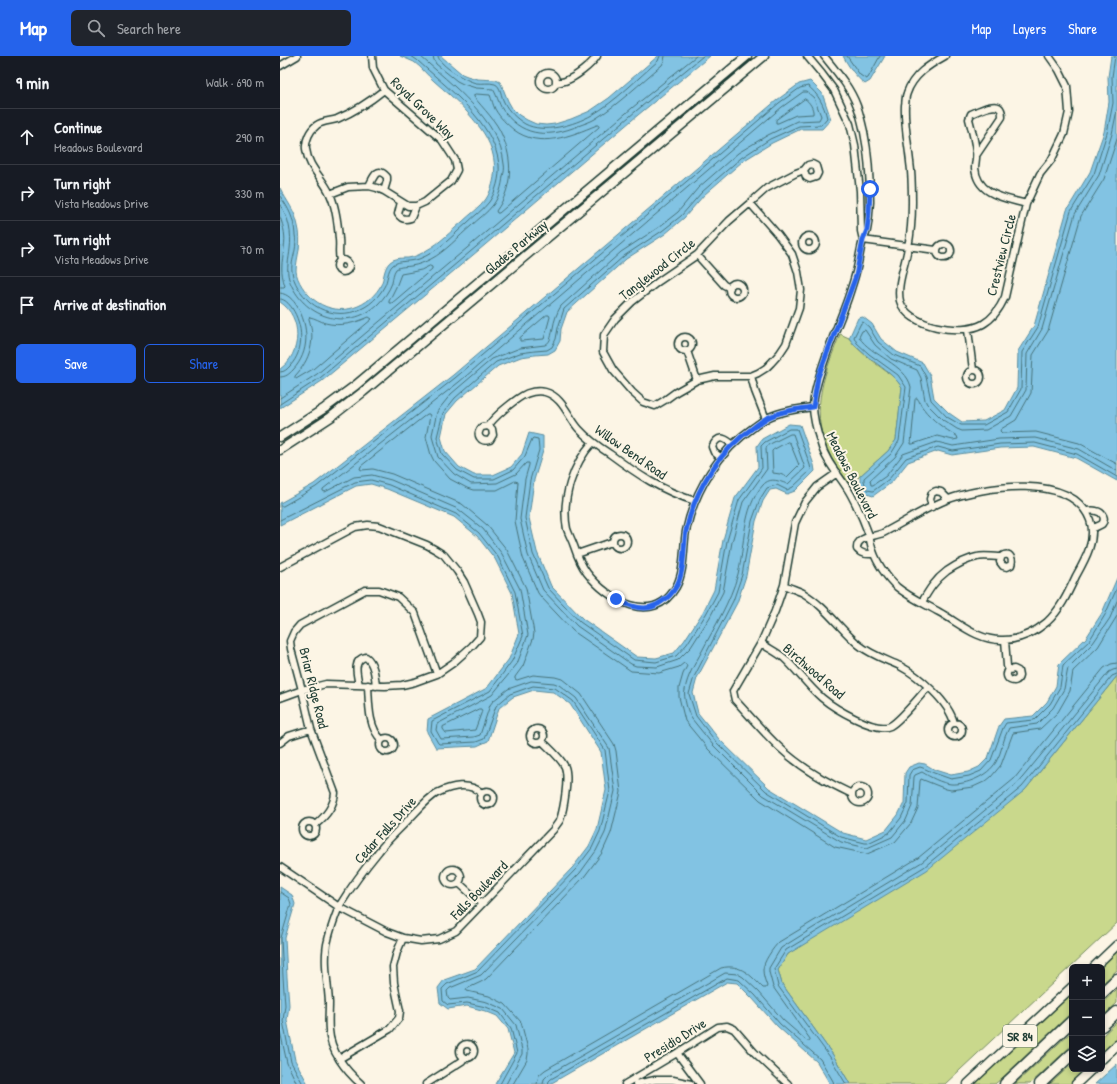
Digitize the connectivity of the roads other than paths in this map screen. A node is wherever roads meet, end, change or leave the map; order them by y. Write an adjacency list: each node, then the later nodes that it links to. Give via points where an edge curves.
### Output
1 (296, 56): 10 (street)
2 (372, 56): 12 (street, Royal Grove Way, via 373,68)
3 (596, 56): 11 (street, via 581,71)
4 (747, 56): 42 (main road, Glades Parkway, via 356,385)
5 (764, 56): 45 (main road, Glades Parkway, via 363,392 331,417)
6 (807, 56): 14 (street, Meadows Boulevard)
7 (824, 56): 13 (street, Meadows Boulevard)
8 (945, 56): 27 (street, Crestview Circle, via 925,68 914,79 906,94 905,118 912,203)
9 (1050, 56): 24 (street, Crestview Circle, via 1067,86 1070,112 1064,134 1052,159 1040,174)
10 (280, 66)
11 (556, 83)
12 (384, 90): 21 (street, via 351,113 318,124 308,135 306,147 309,161); 25 (street, Royal Grove Way, via 442,140 455,160 457,170 452,181)
13 (850, 92): 14 (street, via 849,97); 15 (street, Meadows Boulevard)
14 (839, 100): 16 (street, Meadows Boulevard)
15 (861, 120): 16 (street); 26 (street, Meadows Boulevard, via 870,168 869,213)
16 (850, 124): 26 (street, Meadows Boulevard, via 855,145)
17 (977, 154): 17 (street, via 969,119 971,114 993,106 998,107 1002,117); 24 (street, via 975,168 978,181 988,192)
18 (804, 170): 23 (street, Tanglewood Circle, via 767,188)
19 (369, 186): 20 (street); 20 (street, via 374,175 382,172 387,177); 21 (street, via 348,187)
20 (384, 191): 22 (street)
21 (330, 194): 32 (street, via 336,216)
22 (401, 202): 25 (street, via 408,206); 25 (street, Royal Grove Way, via 398,214 406,220 411,218)
23 (750, 203): 30 (street); 31 (street, Tanglewood Circle)
24 (1026, 204): 34 (street, Crestview Circle, via 1005,297 1000,308 982,325)
25 (416, 206)
26 (863, 240): 27 (street); 39 (street, Meadows Boulevard, via 856,276 818,377)
27 (908, 246): 29 (street); 34 (street, Crestview Circle, via 899,289 901,302 907,313 920,322 939,328)
28 (803, 247): 30 (street)
29 (936, 250)
30 (792, 254): 37 (street, via 800,290 793,326 780,353 766,368)
31 (697, 255): 33 (street, via 724,285); 38 (street, Tanglewood Circle, via 632,302 615,319 604,335 603,352 613,370 632,392 643,402 655,406)
32 (340, 260)
33 (730, 288)
34 (968, 330): 36 (street)
35 (687, 351): 38 (street)
36 (973, 370)
37 (752, 376): 38 (street, Tanglewood Circle, via 715,376); 40 (street, via 754,391)
38 (697, 380)
39 (813, 407): 40 (street); 47 (street, Meadows Boulevard, via 822,449)
40 (766, 418): 44 (street)
41 (488, 426): 43 (street, Willow Bend Road, via 523,395 544,391 553,395 564,406 579,429)
42 (280, 438)
43 (593, 442): 49 (street, Willow Bend Road, via 642,476 678,496); 55 (street, via 579,461 568,492 567,528)
44 (732, 444): 46 (street); 46 (street, via 725,439 716,440 712,447)
45 (280, 450)
46 (720, 457): 49 (street)
47 (837, 473): 53 (street, Meadows Boulevard, via 852,497); 59 (street, via 817,487 805,502 795,523)
48 (948, 499): 50 (street, Meadows Boulevard); 50 (street, via 936,491 930,499); 51 (street, Meadows Boulevard, via 1002,487 1023,486 1064,494)
49 (695, 501): 55 (street, via 686,530 680,576 669,596 656,606 649,608 627,605 616,599 587,573)
50 (932, 507): 53 (street, Meadows Boulevard, via 883,533)
51 (1086, 511): 52 (street, Meadows Boulevard); 52 (street, via 1096,511 1103,515 1102,523)
52 (1092, 529): 61 (street, Meadows Boulevard, via 1087,555 1056,613 1037,630)
53 (870, 537): 56 (street, Meadows Boulevard); 56 (street, via 860,540 857,549 863,554)
54 (612, 542): 55 (street)
55 (576, 554)
56 (874, 554): 60 (street, Meadows Boulevard, via 894,585)
57 (1001, 558): 60 (street, via 978,556 965,560 946,572 931,586)
58 (280, 567): 64 (street, via 355,527 368,525 379,526 444,555 464,582 481,622 480,637 453,663)
59 (784, 585): 62 (street); 68 (street, via 803,593 817,603 860,646 902,667)
60 (922, 602): 61 (street, Meadows Boulevard, via 969,631 983,637)
61 (1005, 640): 63 (street)
62 (761, 643): 68 (street, Birchwood Road, via 784,659 822,698 870,725 882,728 890,726); 77 (street, via 733,691 735,700 780,748 808,770)
63 (1009, 670)
64 (437, 674): 67 (street, via 402,685); 69 (street, Briar Ridge Road, via 415,613 398,597 379,590 365,590 300,625 294,632 290,641 291,649)
65 (359, 685): 66 (street); 67 (street, via 356,665 358,660 366,657 370,661); 69 (street, via 326,684)
66 (368, 685): 67 (street); 73 (street, via 372,722 377,736)
67 (376, 686)
68 (928, 687): 71 (street, via 944,704)
69 (302, 690): 70 (street); 72 (street, Briar Ridge Road)
70 (280, 698)
71 (954, 723)
72 (311, 729): 75 (street, via 289,736); 78 (street, Briar Ridge Road, via 335,793 332,806)
73 (382, 740)
74 (542, 741): 81 (street, Falls Boulevard, via 565,766 567,778 560,821)
75 (280, 743)
76 (482, 793): 82 (street, Cedar Falls Drive, via 469,786 455,786 436,794 380,850)
77 (852, 794)
78 (315, 825)
79 (280, 867): 82 (street, Falls Boulevard)
80 (459, 883): 81 (street)
81 (482, 904): 83 (street, Falls Boulevard, via 456,931 439,939 421,941)
82 (339, 907): 83 (street, Falls Boulevard); 97 (street, Cedar Falls Drive, via 327,940 326,963 329,1031 332,1047)
83 (403, 938): 97 (street, via 393,967 399,1018 390,1029)
84 (1117, 945): 85 (main road)
85 (1097, 964)
86 (1117, 979): 88 (highway)
87 (1069, 990): 108 (main road, SR 84)
88 (1105, 990)
89 (1117, 1012): 90 (highway)
90 (1105, 1023)
91 (1069, 1024): 109 (highway)
92 (1117, 1045): 94 (main road)
93 (678, 1053): 98 (street, Presidio Drive); 106 (street); 107 (street, Presidio Drive, via 718,1027 727,1026 734,1029)
94 (1105, 1056)
95 (1069, 1057): 110 (highway)
96 (464, 1058): 102 (street)
97 (339, 1059): 101 (street, Cedar Falls Drive)
98 (647, 1071): 100 (street); 103 (street, Presidio Drive)
99 (1089, 1072): 111 (main road)
100 (655, 1080): 104 (street); 105 (street)
101 (361, 1084)
102 (426, 1084)
103 (625, 1084)
104 (636, 1084)
105 (691, 1084)
106 (700, 1084)
107 (788, 1084)
108 (968, 1084)
109 (1005, 1084)
110 (1040, 1084)
111 (1076, 1084)

